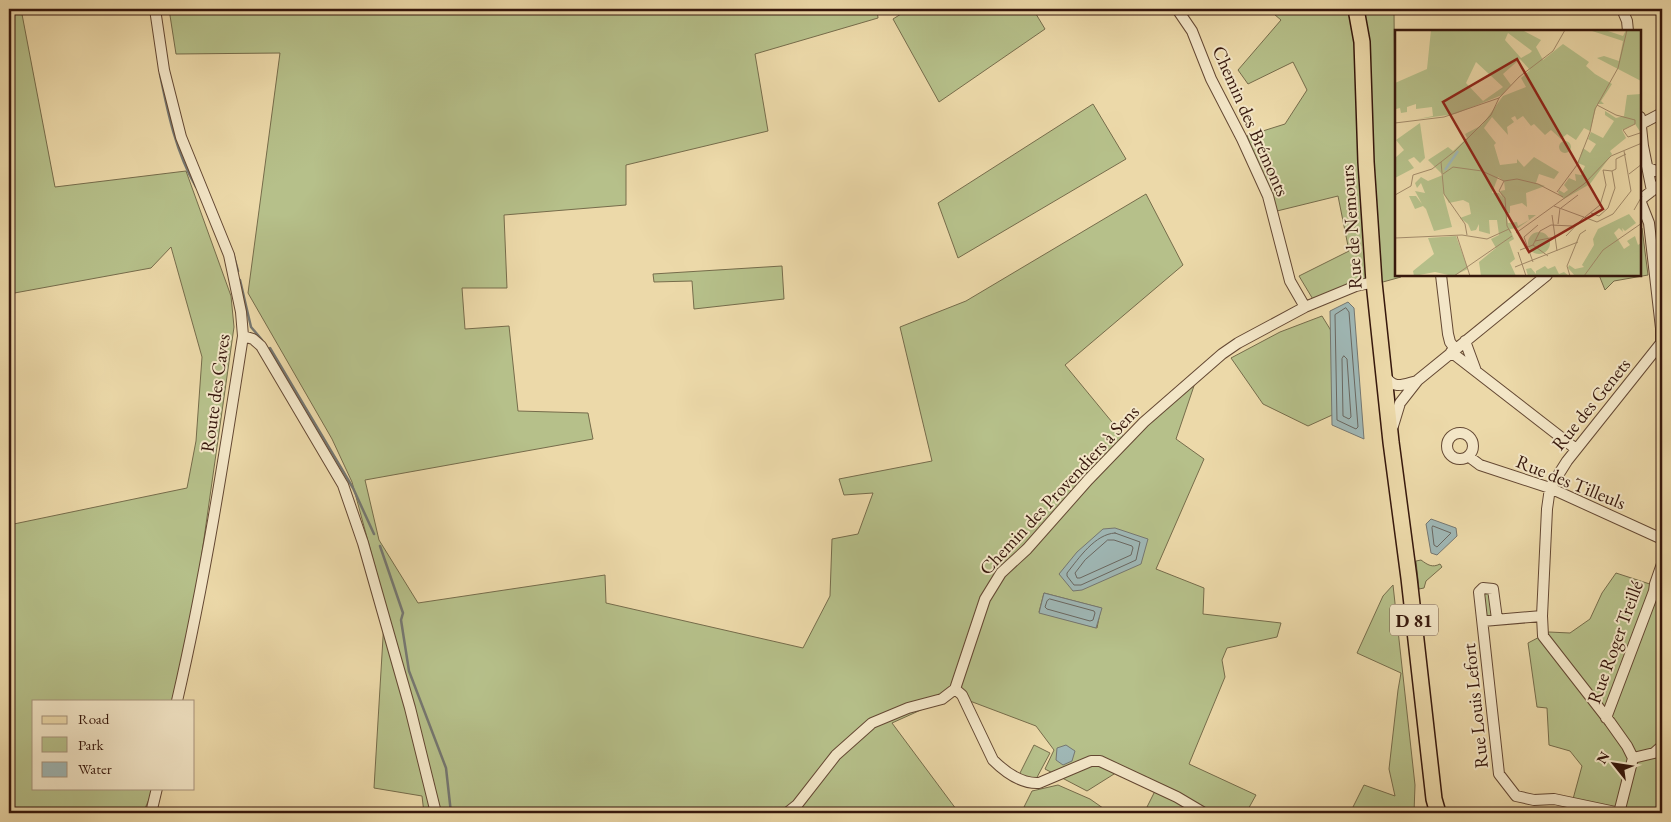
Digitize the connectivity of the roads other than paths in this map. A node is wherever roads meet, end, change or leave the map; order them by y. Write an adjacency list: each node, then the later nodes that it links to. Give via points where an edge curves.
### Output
1 (154, 9): 19 (street, Route des Caves, via 164,70 181,137 229,255)
2 (1177, 9): 18 (street, Chemin des Brémonts, via 1192,31 1211,79 1268,196 1290,281)
3 (1356, 9): 17 (main road, Rue de Nemours / D 81, via 1362,42)
4 (1622, 9): 5 (street)
5 (1628, 30)
6 (1662, 113): 7 (street)
7 (1641, 120)
8 (1641, 126): 9 (street)
9 (1648, 168): 10 (street); 12 (street)
10 (1662, 174)
11 (1662, 183): 12 (street)
12 (1652, 190): 13 (street)
13 (1641, 199)
14 (1641, 203): 21 (street, via 1649,224)
15 (1441, 276): 22 (street)
16 (1546, 276): 20 (street)
17 (1374, 282): 18 (street, Chemin des Provendiers à Sens); 24 (main road, Rue de Nemours / D 81)
18 (1305, 307): 36 (street, Chemin des Provendiers à Sens, via 1238,343 1144,422 1002,573 985,599)
19 (243, 336): 37 (street, Route des Caves, via 191,642); 44 (street, via 261,346 343,485 410,708)
20 (1465, 341): 22 (street); 23 (street)
21 (1661, 344): 28 (street, Rue des Genets)
22 (1453, 350): 23 (street); 25 (street)
23 (1477, 372): 28 (street)
24 (1384, 375): 26 (street, via 1390,384); 27 (main road, Rue de Nemours / D 81)
25 (1418, 380): 26 (street); 27 (street)
26 (1399, 386): 27 (street)
27 (1394, 402): 42 (main road, Rue de Nemours / D 81, via 1391,442)
28 (1576, 450): 30 (street, Rue des Genets)
29 (1468, 456): 30 (street, Rue des Tilleuls, via 1480,465)
30 (1550, 488): 31 (street, Rue des Tilleuls); 33 (street)
31 (1662, 539)
32 (1662, 564): 38 (street, Rue Roger Treillé)
33 (1542, 616): 34 (street, Rue Louis Lefort); 38 (street, via 1543,636)
34 (1497, 619): 35 (street, Rue Louis Lefort); 35 (street, Rue Louis Lefort, via 1494,591 1491,587 1483,588 1479,592)
35 (1483, 621): 47 (street, Rue Louis Lefort, via 1499,774 1516,796 1534,800 1554,799)
36 (955, 689): 45 (street, via 942,699 908,708 872,723 836,755); 46 (street, via 962,695 993,760 1018,779 1039,783 1100,761)
37 (177, 700)
38 (1606, 718): 40 (street, Rue Roger Treillé)
39 (1662, 746): 40 (street, via 1654,753)
40 (1633, 758): 47 (street)
41 (157, 790): 43 (street)
42 (1435, 809)
43 (151, 813)
44 (436, 813)
45 (787, 813)
46 (1204, 813)
47 (1620, 813)

